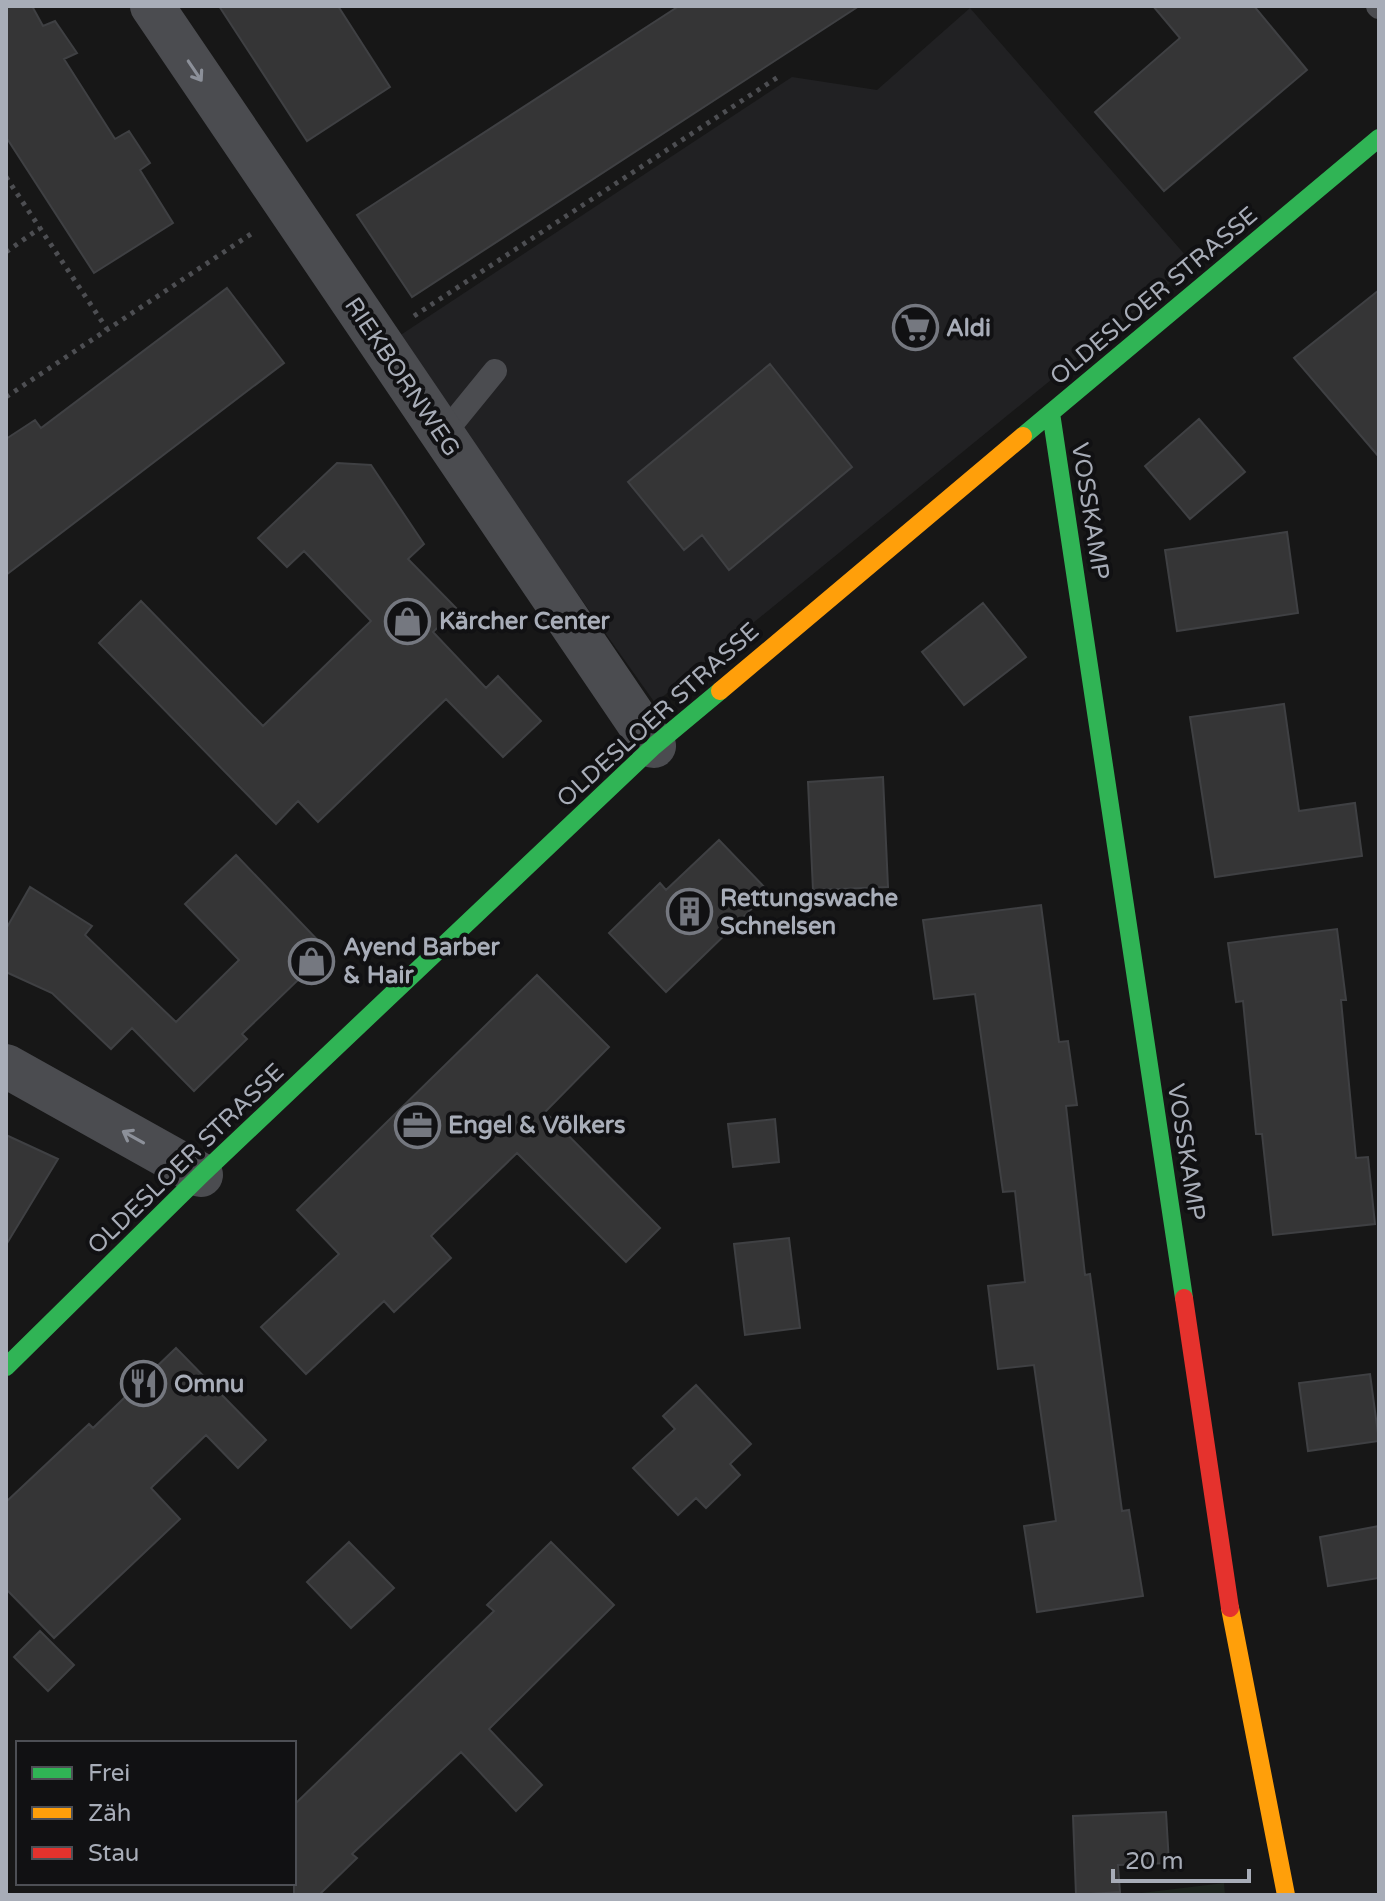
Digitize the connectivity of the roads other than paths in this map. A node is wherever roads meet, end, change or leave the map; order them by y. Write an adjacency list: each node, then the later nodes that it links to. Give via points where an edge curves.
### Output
1 (152, 6): 5 (street, RIEKBORNWEG, one-way to 5)
2 (1379, 138): 4 (main road, OLDESLOER STRASSE)
3 (495, 371): 5 (lane)
4 (1051, 413): 6 (main road, OLDESLOER STRASSE); 10 (main road, VOSSKAMP, via 1239,1666)
5 (442, 436): 6 (street, RIEKBORNWEG)
6 (654, 746): 8 (main road, OLDESLOER STRASSE)
7 (6, 1066): 8 (street, one-way to 7)
8 (201, 1175): 9 (main road, OLDESLOER STRASSE)
9 (6, 1367)
10 (1286, 1895)

